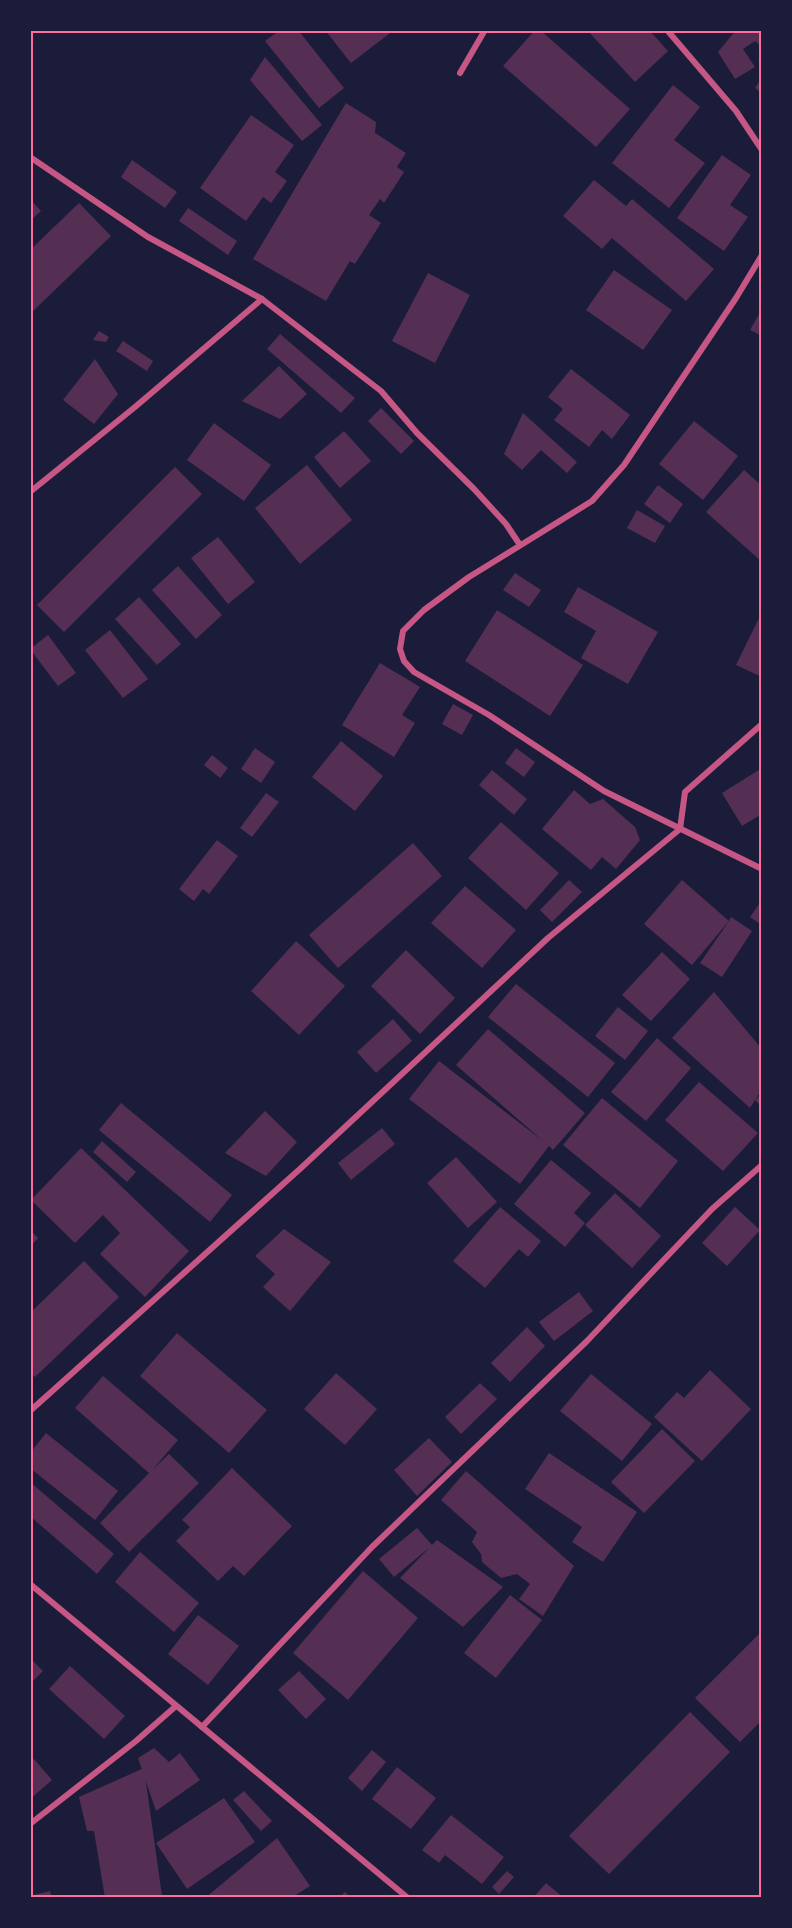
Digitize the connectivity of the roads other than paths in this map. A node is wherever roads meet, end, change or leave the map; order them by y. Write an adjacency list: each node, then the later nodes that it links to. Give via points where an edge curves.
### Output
1 (485, 30): 3 (street)
2 (667, 30): 4 (street, via 736,111)
3 (460, 73)
4 (762, 150)
5 (30, 157): 7 (street, via 148,237)
6 (762, 255): 9 (street, via 624,465 592,501)
7 (262, 299): 8 (street); 9 (street, via 381,391 482,498)
8 (30, 492)
9 (520, 545): 11 (street, via 424,610 403,631 400,650 404,661 414,672 489,715 604,791)
10 (762, 724): 11 (street, via 685,792)
11 (680, 829): 12 (street); 14 (street, via 548,938 301,1168)
12 (762, 869)
13 (762, 1165): 17 (street, via 712,1209 587,1341 372,1547)
14 (30, 1411)
15 (30, 1584): 16 (street)
16 (176, 1706): 17 (street); 18 (street)
17 (202, 1727): 19 (street)
18 (30, 1824)
19 (408, 1898)

